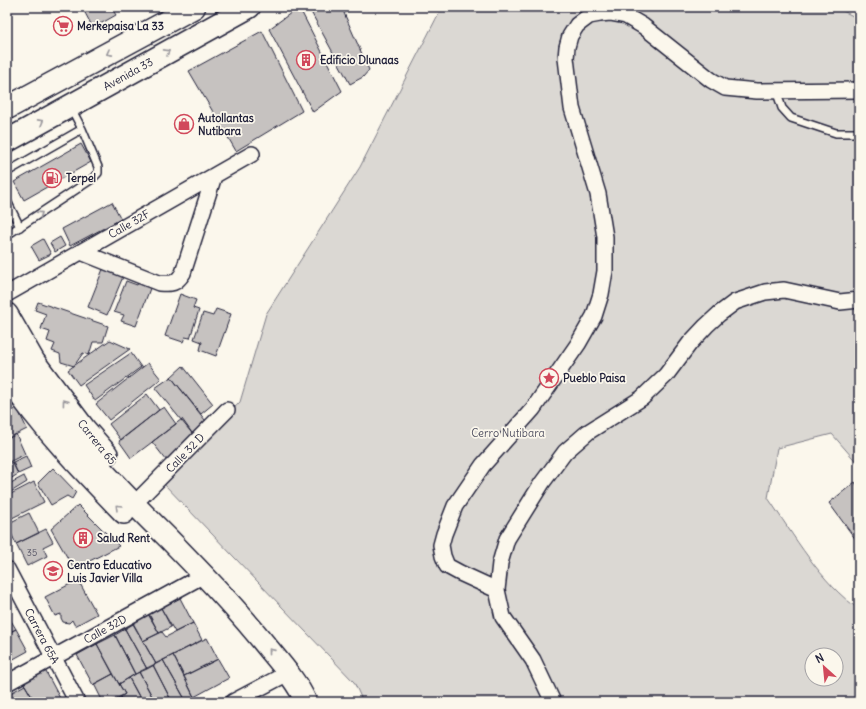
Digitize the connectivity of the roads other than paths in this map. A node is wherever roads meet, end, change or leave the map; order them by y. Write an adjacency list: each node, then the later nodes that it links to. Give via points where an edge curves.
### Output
1 (194, 7): 6 (main road, one-way to 6)
2 (249, 7): 5 (main road, Avenida 33, one-way to 2)
3 (776, 90): 4 (street); 8 (lane, via 782,108 791,118 836,133); 26 (street, via 725,88 626,16 610,13 589,16 577,25 570,36 566,58 572,108 598,194 605,237 605,271 594,316 578,344 533,409 483,465 454,506 444,534 442,556 448,566)
4 (859, 90)
5 (70, 106): 7 (lane); 9 (main road, Avenida 33, one-way to 5)
6 (7, 108)
7 (82, 129): 11 (lane); 14 (lane, one-way to 7, via 98,173 98,167)
8 (859, 133)
9 (7, 141)
10 (252, 154): 12 (street, Calle 32F)
11 (7, 172)
12 (214, 176): 16 (street, Calle 32F); 16 (street, via 183,273 178,280 170,284 159,282)
13 (7, 201): 14 (lane)
14 (20, 227): 15 (lane)
15 (7, 235)
16 (80, 252): 17 (street, Calle 32F)
17 (7, 294)
18 (859, 300): 26 (street, via 840,302 784,290 766,292 735,302 719,314 690,343 666,375 642,398 588,432 565,452 507,539 500,563)
19 (7, 314): 23 (street, Carrera 65, one-way to 19, via 34,362)
20 (7, 346): 25 (street, Carrera 65, via 22,371 69,433)
21 (7, 377): 25 (street, Carrera 65, one-way to 21, via 131,520 79,467 25,403)
22 (227, 410): 23 (street, Calle 32 D)
23 (142, 496): 25 (street, Carrera 65)
24 (7, 569): 27 (street, Carrera 65A)
25 (199, 570): 27 (street, Calle 32D); 28 (street, Carrera 65, one-way to 25, via 246,620)
26 (497, 590): 33 (street, via 504,617 533,660)
27 (54, 658): 29 (street, Calle 32D); 30 (street, Carrera 65A)
28 (288, 673): 31 (street); 32 (street, Carrera 65)
29 (7, 683)
30 (78, 702)
31 (233, 702)
32 (306, 702)
33 (553, 702)

